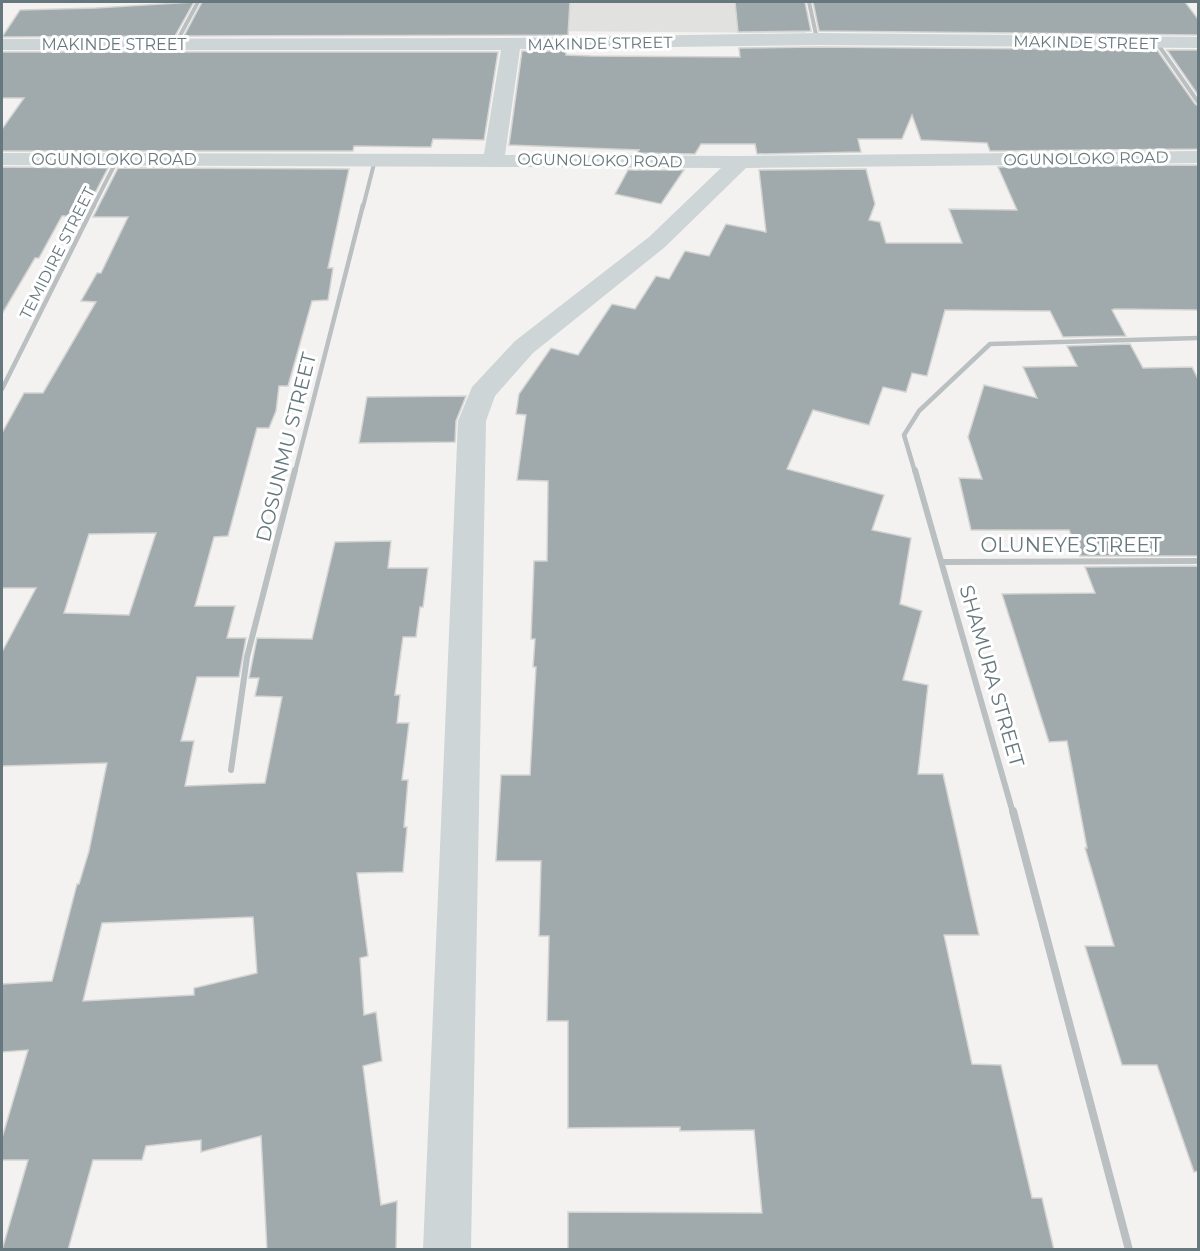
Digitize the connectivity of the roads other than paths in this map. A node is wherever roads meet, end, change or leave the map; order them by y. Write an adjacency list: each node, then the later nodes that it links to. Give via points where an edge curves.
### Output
1 (198, 2): 4 (street)
2 (809, 2): 3 (street)
3 (818, 39): 5 (street, MAKINDE STREET); 8 (street, MAKINDE STREET)
4 (176, 43): 7 (street, MAKINDE STREET); 8 (street, MAKINDE STREET)
5 (1157, 43): 6 (street, MAKINDE STREET); 9 (street)
6 (1198, 43)
7 (2, 44)
8 (511, 44): 13 (street)
9 (1198, 102)
10 (1198, 157): 15 (street, OGUNOLOKO ROAD)
11 (2, 159): 14 (street, OGUNOLOKO ROAD)
12 (375, 159): 13 (street, OGUNOLOKO ROAD); 14 (street, OGUNOLOKO ROAD); 20 (street, DOSUNMU STREET, via 247,657)
13 (494, 159): 15 (street, OGUNOLOKO ROAD)
14 (117, 160): 17 (street, TEMIDIRE STREET)
15 (740, 162): 21 (street, via 657,242 524,347 482,393 472,421)
16 (1198, 338): 19 (street, SHAMURA STREET, via 990,344 918,411 904,435)
17 (2, 389)
18 (1198, 561): 19 (street, OLUNEYE STREET)
19 (943, 562): 22 (street, SHAMURA STREET, via 1066,1004)
20 (231, 770)
21 (447, 1250)
22 (1129, 1250)

